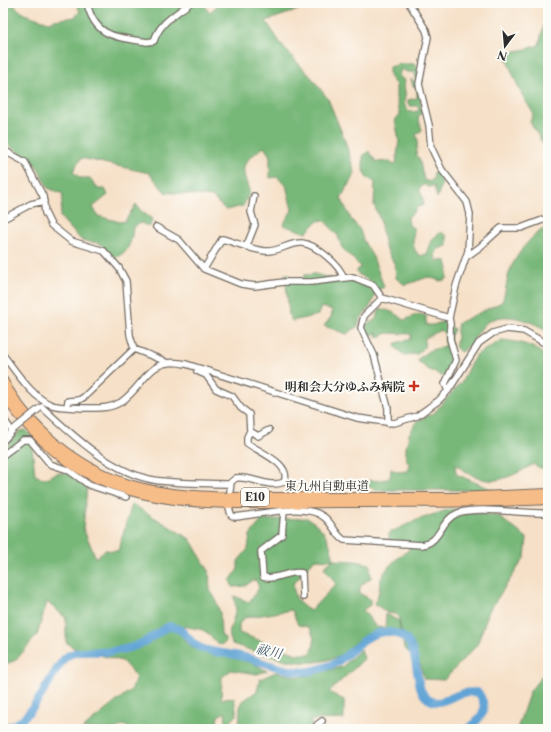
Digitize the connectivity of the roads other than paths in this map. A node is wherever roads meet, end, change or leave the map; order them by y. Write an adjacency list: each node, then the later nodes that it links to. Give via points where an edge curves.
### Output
1 (87, 3): 2 (street, via 93,19 106,34 147,42 154,41 158,28)
2 (190, 3)
3 (409, 3): 11 (street, via 428,37 419,84 429,124 431,147 442,170 469,207)
4 (3, 150): 6 (street, via 25,162)
5 (254, 196): 10 (street, via 251,212 255,225)
6 (44, 201): 8 (street, via 31,204); 17 (street, via 50,225 71,241 104,251 119,268 126,281 130,335)
7 (548, 218): 11 (street, via 521,228 501,228)
8 (3, 219)
9 (156, 227): 12 (street, via 179,240)
10 (247, 246): 12 (street, via 222,239); 13 (street, via 268,252 298,244 308,245 339,268)
11 (466, 256): 15 (street)
12 (204, 269): 13 (street, via 236,282 255,286 334,280)
13 (343, 277): 14 (street, via 353,276 366,281 378,290)
14 (382, 298): 15 (street); 26 (street, via 364,316 361,328 374,355 388,408)
15 (449, 318): 21 (street, via 450,339 456,360 445,384)
16 (548, 345): 21 (street, via 524,331 507,329 493,333 474,350)
17 (134, 349): 19 (street); 24 (street, via 84,397 68,401)
18 (3, 355): 23 (street)
19 (169, 363): 24 (street, via 150,370 128,396 116,404 103,408); 26 (street, via 186,364 357,418); 29 (street, via 202,373 216,389 232,396 249,414)
20 (3, 380): 34 (highway, 東九州自動車道 / E10, via 32,420 65,451 115,478 152,490 241,497 454,498)
21 (448, 392): 26 (street, via 422,414 405,421)
22 (3, 394): 36 (highway, 東九州自動車道 / E10, via 34,433 66,460 112,485 151,496 241,503 483,503)
23 (43, 406): 24 (street); 27 (street, bridge); 32 (street, via 93,450 139,476 162,481)
24 (67, 407)
25 (3, 418): 27 (street)
26 (388, 423)
27 (13, 430): 30 (street)
28 (268, 430): 29 (street, via 258,436)
29 (250, 431): 32 (street, via 247,443 272,458 285,472 286,478 284,482 274,484 239,477)
30 (3, 441)
31 (3, 454): 35 (street, via 23,440 30,440 50,464 68,470 89,485)
32 (230, 484): 33 (street)
33 (230, 491)
34 (548, 493)
35 (126, 497)
36 (548, 500)
37 (229, 507): 38 (street, via 230,513 235,517)
38 (284, 511): 39 (street, via 307,511 323,516 335,533 344,540 422,545 435,540 447,520 459,513); 40 (street, via 282,535 261,551 262,573 263,577 268,578 287,573 302,574)
39 (548, 512)
40 (303, 597)
41 (322, 721): 42 (street, via 317,725)
42 (319, 729)

